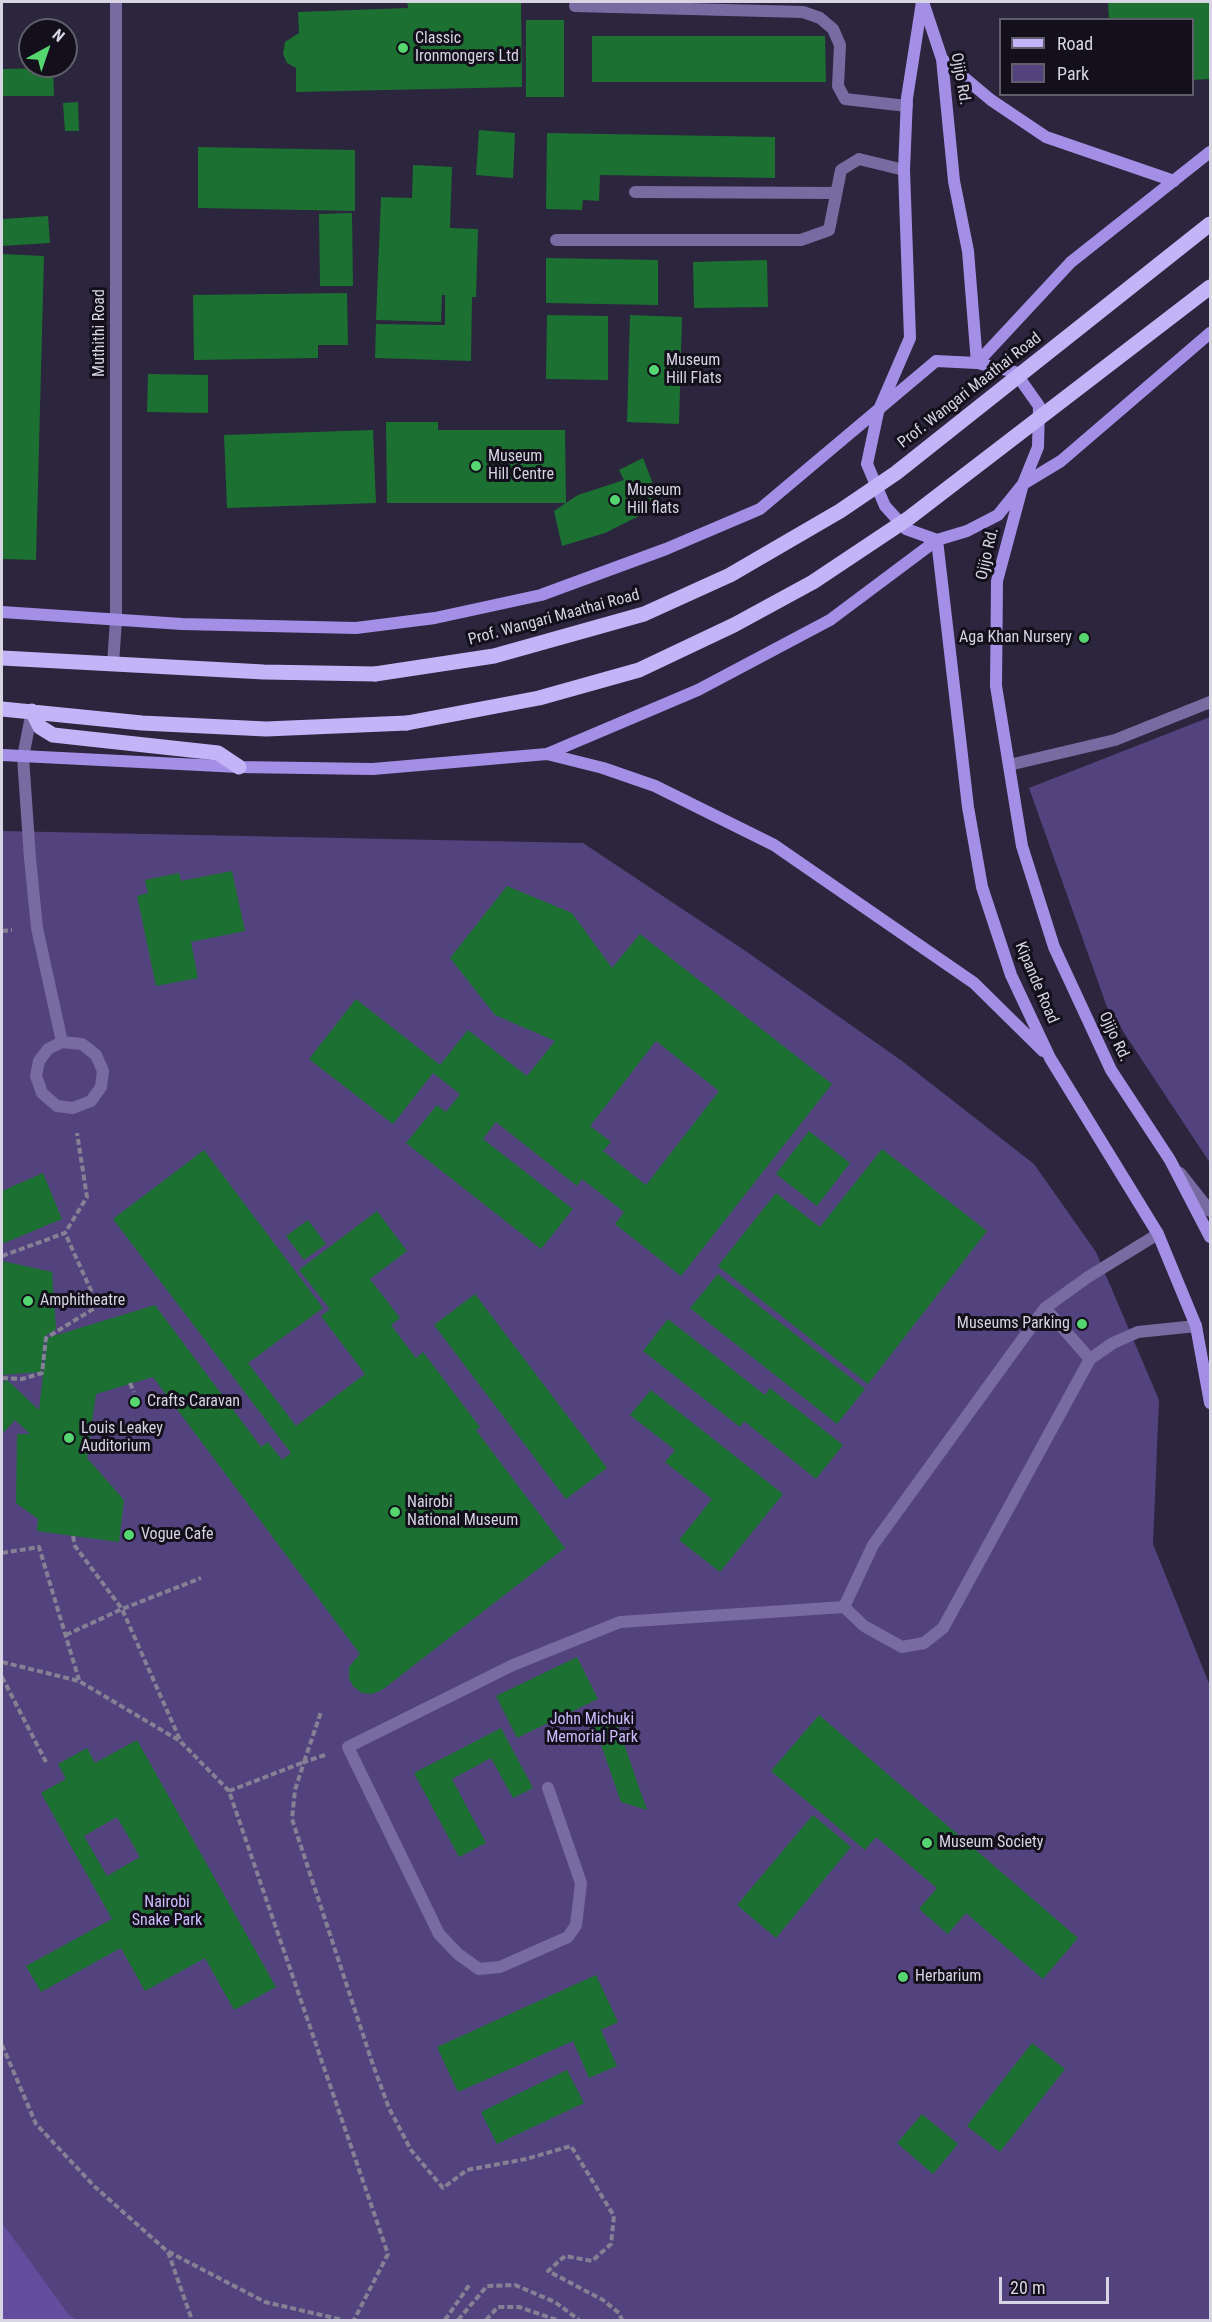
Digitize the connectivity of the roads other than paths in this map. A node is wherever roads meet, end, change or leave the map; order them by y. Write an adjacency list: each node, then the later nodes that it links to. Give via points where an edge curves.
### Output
1 (116, 2): 20 (street, Muthithi Road)
2 (922, 2): 4 (main road, Ojijo Rd.); 5 (main road, Ojijo Rd.)
3 (575, 6): 5 (street, via 803,12 820,18 833,29 840,45 838,86 845,99)
4 (942, 59): 8 (main road, via 991,100 1046,137); 15 (main road, Ojijo Rd., via 954,181 968,251)
5 (907, 106): 7 (main road, Ojijo Rd.)
6 (1210, 152): 8 (main road, Prof. Wangari Maathai Road)
7 (904, 170): 10 (street, via 859,159 841,170); 16 (main road, Ojijo Rd., via 910,338)
8 (1174, 181): 15 (main road, Prof. Wangari Maathai Road, via 1071,262)
9 (635, 192): 10 (street)
10 (836, 193): 12 (street, via 829,230 801,240)
11 (1210, 224): 22 (main road, Prof. Wangari Maathai Road, bridge, via 896,472 840,511 729,575 644,614 494,656 375,674)
12 (556, 240)
13 (1210, 287): 25 (main road, bridge, via 909,518 813,582 734,626 639,670 539,698 407,723 266,729 142,723)
14 (1210, 333): 17 (main road, via 1061,461)
15 (977, 363): 16 (main road, via 936,362); 17 (main road, Ojijo Rd., via 1015,372 1039,406 1038,447)
16 (878, 412): 18 (main road, Ojijo Rd., via 867,464 885,506 906,529); 20 (main road, Prof. Wangari Maathai Road, via 760,509 541,595 435,618 356,628)
17 (1023, 484): 18 (main road, via 998,515 968,531); 29 (main road, Ojijo Rd., via 997,581 996,686)
18 (937, 540): 26 (main road, via 830,620 698,690); 32 (main road, Kipande Road, via 968,807 982,887 1011,975)
19 (2, 612): 20 (main road, Prof. Wangari Maathai Road)
20 (116, 620): 22 (street, Muthithi Road)
21 (2, 658): 22 (main road, Prof. Wangari Maathai Road)
22 (113, 664)
23 (1210, 702): 29 (street, via 1115,740)
24 (2, 709): 25 (main road)
25 (32, 711): 28 (street); 30 (main road, via 40,727 53,735 218,753)
26 (548, 754): 30 (main road, via 373,769); 32 (main road, via 655,786 774,844 974,983)
27 (2, 755): 28 (main road)
28 (23, 757): 30 (main road); 31 (street, via 37,928)
29 (1009, 765): 33 (main road, Ojijo Rd., via 1022,846 1054,947 1111,1070)
30 (239, 767)
31 (63, 1042): 31 (street, via 48,1049 39,1061 36,1076 42,1093 57,1106 73,1108 91,1101 101,1087 103,1071 96,1055 82,1044)
32 (1050, 1058): 35 (main road, Kipande Road)
33 (1170, 1160): 34 (street); 36 (main road)
34 (1210, 1211)
35 (1158, 1234): 37 (street); 38 (main road, Kipande Road)
36 (1210, 1237)
37 (1045, 1308): 39 (street); 41 (street, via 873,1545)
38 (1196, 1326): 39 (street, via 1138,1332); 40 (main road, Kipande Road)
39 (1090, 1359): 41 (street, via 943,1628 924,1642 902,1647 864,1626)
40 (1210, 1403)
41 (844, 1607): 42 (street, via 620,1622 513,1665 348,1747 440,1934 479,1969 500,1967 568,1937 576,1925 581,1883)
42 (548, 1788)

